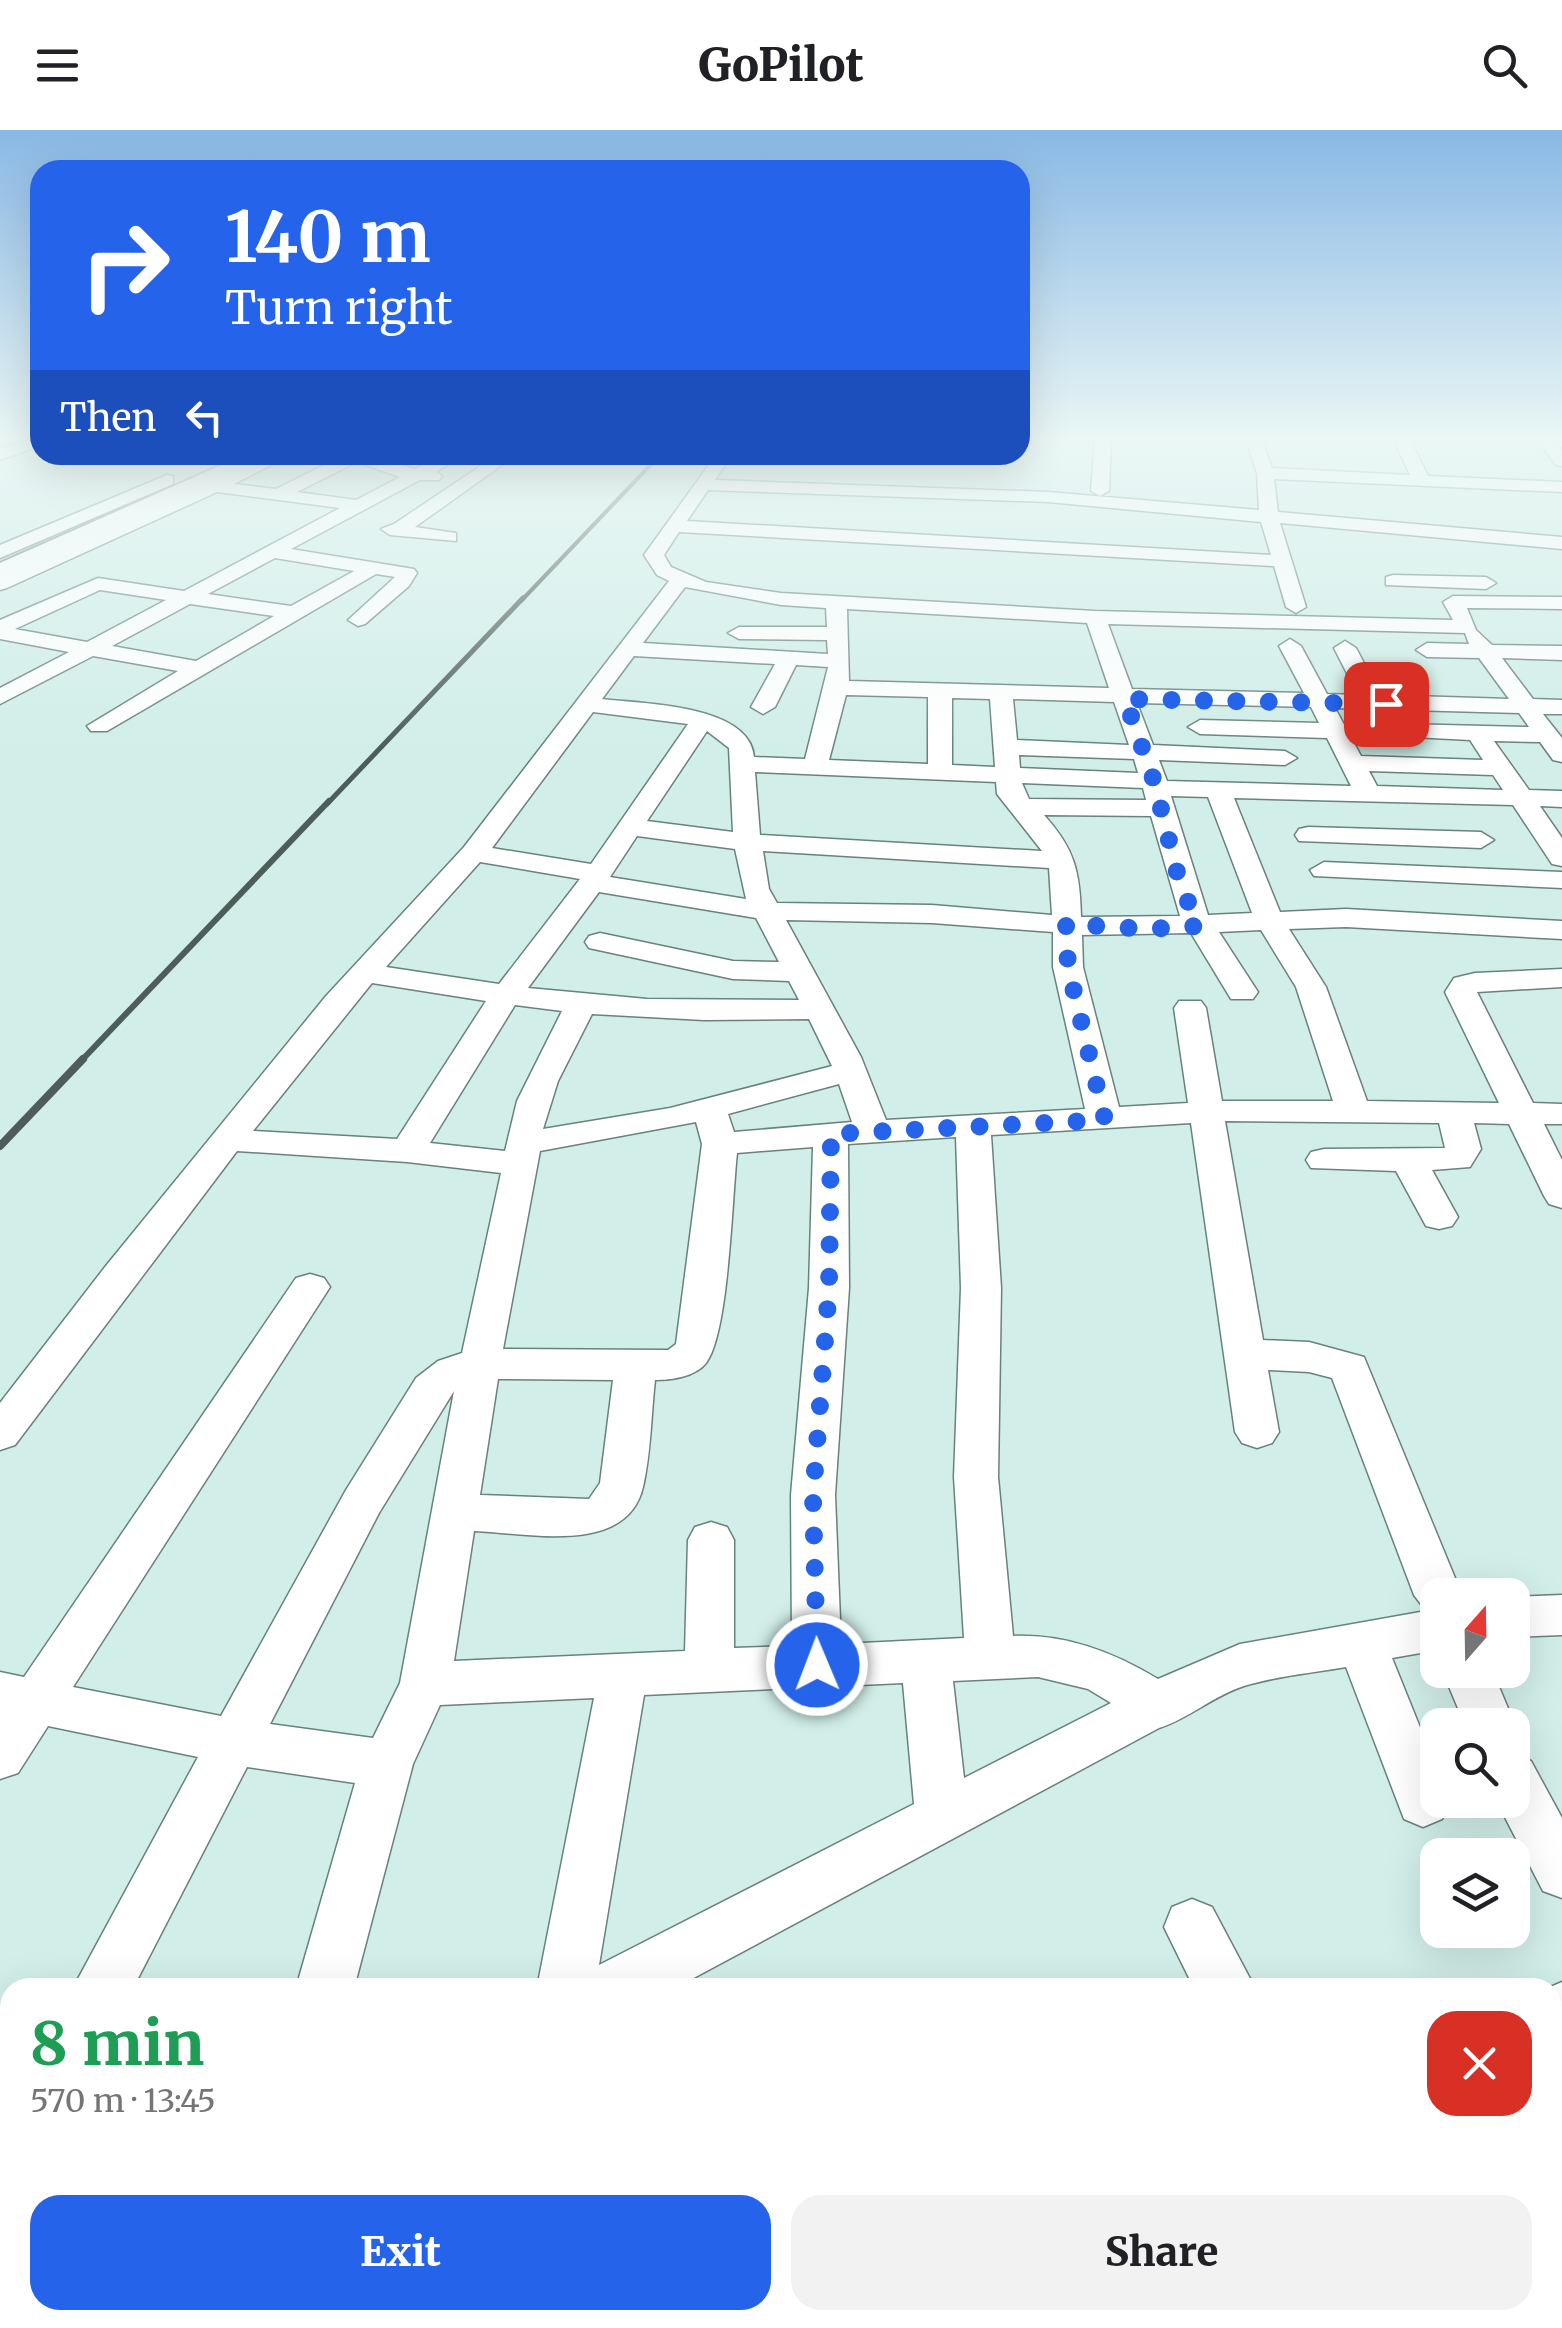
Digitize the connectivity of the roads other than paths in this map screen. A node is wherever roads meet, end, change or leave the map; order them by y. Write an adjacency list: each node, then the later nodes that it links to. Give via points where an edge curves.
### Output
1 (46, 543): 10 (highway)
2 (70, 543): 12 (highway)
3 (90, 543): 16 (street)
4 (289, 543): 8 (street)
5 (662, 543): 14 (street, via 654,555)
6 (961, 543): 9 (street)
7 (1277, 543): 9 (street)
8 (271, 552): 11 (street); 17 (street)
9 (1282, 561): 23 (street)
10 (0, 563)
11 (374, 566): 24 (street); 25 (street, via 407,576)
12 (0, 574)
13 (1500, 575): 15 (street); 19 (street); 21 (street)
14 (680, 579): 18 (street); 37 (street)
15 (1393, 582)
16 (0, 584)
17 (187, 596): 24 (street); 29 (street, via 98,584); 36 (street)
18 (744, 596): 22 (street); 30 (street)
19 (1561, 599): 21 (street)
20 (1452, 602): 21 (street); 28 (street); 33 (street, via 1414,602)
21 (1521, 602)
22 (836, 604): 31 (street); 32 (street)
23 (1296, 608)
24 (293, 614): 43 (street)
25 (358, 620)
26 (1218, 622): 27 (street); 32 (street); 34 (street)
27 (1354, 625): 33 (street); 35 (street, via 1365,648)
28 (1468, 627): 33 (street); 38 (street)
29 (0, 630): 36 (street)
30 (736, 632): 31 (street); 40 (street)
31 (839, 634): 42 (street)
32 (1107, 634): 48 (street)
33 (1417, 642): 38 (street); 53 (street)
34 (1224, 645)
35 (1309, 647): 50 (street); 52 (street)
36 (89, 649): 43 (street); 47 (street)
37 (628, 649): 40 (street); 51 (street)
38 (1485, 652): 39 (street); 55 (street)
39 (1562, 653)
40 (731, 657): 41 (street)
41 (788, 660): 42 (street); 54 (street)
42 (839, 661): 44 (street)
43 (198, 668): 58 (street)
44 (837, 688): 45 (street); 74 (street)
45 (940, 692): 46 (street); 76 (street)
46 (1001, 694): 48 (street); 66 (street)
47 (0, 696)
48 (1125, 699): 49 (street); 59 (street)
49 (1188, 700): 50 (street); 60 (street)
50 (1321, 703): 52 (street); 62 (street)
51 (584, 704): 57 (street); 89 (street)
52 (1380, 704): 53 (street); 63 (street)
53 (1459, 705): 55 (street)
54 (764, 706)
55 (1524, 706): 56 (street); 65 (street)
56 (1562, 708)
57 (703, 719): 72 (street, via 731,735); 85 (street)
58 (98, 726)
59 (1135, 728): 66 (street); 67 (street)
60 (1200, 728): 61 (street); 69 (street)
61 (1270, 730): 62 (street); 70 (street)
62 (1336, 730): 71 (street)
63 (1402, 731): 64 (street); 73 (street)
64 (1477, 733): 65 (street); 75 (street)
65 (1546, 735): 68 (street)
66 (1004, 749): 67 (street); 76 (street); 80 (street); 84 (street, via 1010,794)
67 (1144, 754): 69 (street); 80 (street)
68 (1562, 755)
69 (1214, 758): 70 (street)
70 (1284, 758): 78 (street)
71 (1353, 763): 73 (street); 79 (street)
72 (742, 764): 74 (street); 88 (street)
73 (1421, 766): 75 (street)
74 (815, 768): 76 (street)
75 (1498, 768): 82 (street)
76 (940, 772)
77 (1218, 790): 78 (street); 80 (street); 98 (street)
78 (1294, 791): 79 (street); 86 (street)
79 (1367, 791): 81 (street)
80 (1157, 793): 84 (street); 100 (street, via 1180,884)
81 (1454, 795): 82 (street); 87 (street)
82 (1518, 798): 83 (street); 90 (street)
83 (1562, 799)
84 (1020, 807): 91 (street)
85 (630, 827): 88 (street); 94 (street)
86 (1308, 836): 87 (street); 92 (street)
87 (1481, 840): 93 (street)
88 (747, 842): 91 (street); 96 (street, via 755,889)
89 (474, 853): 94 (street); 104 (street)
90 (1562, 858)
91 (1061, 860): 99 (street)
92 (1324, 870): 93 (street); 97 (street)
93 (1502, 877): 95 (street)
94 (595, 878): 96 (street); 107 (street)
95 (1562, 880)
96 (767, 911): 99 (street); 103 (street)
97 (1346, 918): 98 (street); 101 (street)
98 (1269, 920): 100 (street); 113 (street, via 1311,987)
99 (1066, 924): 100 (street); 117 (street, via 1068,967)
100 (1199, 926): 106 (street)
101 (1560, 932)
102 (600, 942): 103 (street, via 733,970)
103 (800, 972): 109 (street)
104 (364, 973): 107 (street); 122 (street)
105 (1562, 978): 115 (street, via 1476,982 1461,992)
106 (1242, 992)
107 (506, 996): 108 (street); 123 (street)
108 (581, 1004): 109 (street, via 722,1013); 124 (street, via 550,1060)
109 (818, 1008): 111 (street)
110 (1190, 1008): 112 (street)
111 (851, 1071): 118 (street); 120 (street)
112 (1204, 1112): 113 (street); 117 (street); 130 (street)
113 (1354, 1112): 114 (street)
114 (1454, 1113): 115 (street); 126 (street, via 1463,1149 1457,1158)
115 (1522, 1113): 116 (street); 127 (street)
116 (1562, 1114)
117 (1105, 1120): 119 (street)
118 (714, 1126): 121 (street); 124 (street, via 606,1130); 132 (street, via 698,1340 684,1362)
119 (973, 1128): 120 (street); 142 (street, via 981,1288 974,1419)
120 (874, 1131): 121 (street)
121 (831, 1134): 144 (street, via 829,1288 813,1496)
122 (227, 1140): 123 (street); 134 (street)
123 (407, 1151): 124 (street)
124 (521, 1153): 131 (street)
125 (1324, 1160): 126 (street)
126 (1408, 1160): 128 (street)
127 (1562, 1196)
128 (1439, 1217)
129 (310, 1287): 148 (street)
130 (1244, 1354): 133 (street); 137 (street, via 1309,1357 1349,1368)
131 (480, 1364): 132 (street); 135 (street); 150 (street, via 460,1367 431,1389 362,1502)
132 (636, 1365): 135 (street, via 622,1482 609,1511 593,1517)
133 (1257, 1432)
134 (0, 1434)
135 (455, 1512): 147 (street)
136 (710, 1540): 145 (street)
137 (1431, 1578)
138 (1562, 1616): 139 (street)
139 (1530, 1617)
140 (1420, 1632): 141 (street)
141 (1361, 1642): 149 (street, via 1240,1666); 153 (street)
142 (990, 1657): 143 (street); 149 (street, via 1038,1656 1100,1670)
143 (926, 1660): 144 (street); 155 (street)
144 (817, 1665): 145 (street)
145 (710, 1671): 146 (street)
146 (623, 1675): 147 (street); 160 (street)
147 (426, 1684): 152 (street)
148 (18, 1698): 150 (street); 151 (street)
149 (1160, 1706): 155 (street)
150 (235, 1742): 152 (street); 158 (street)
151 (0, 1756)
152 (387, 1764): 159 (street)
153 (1420, 1794)
154 (1530, 1812): 156 (street)
155 (942, 1818): 161 (street)
156 (1562, 1872)
157 (1192, 1927): 162 (street)
158 (107, 1978)
159 (328, 1978)
160 (568, 1978)
161 (634, 1978)
162 (1220, 1978)

